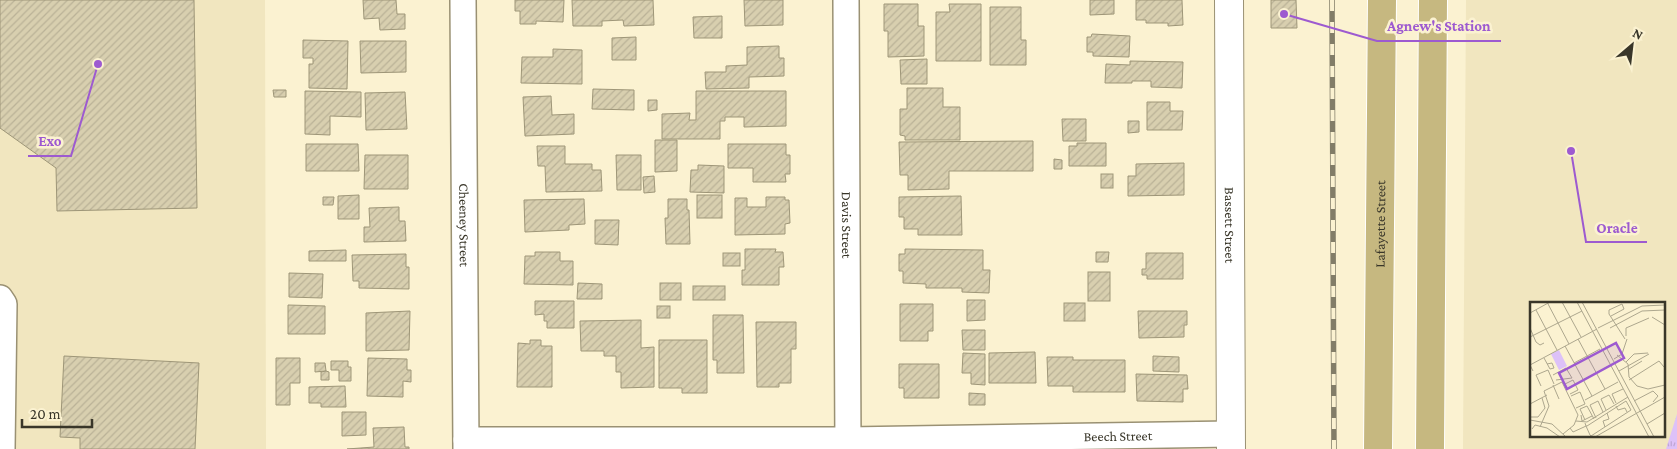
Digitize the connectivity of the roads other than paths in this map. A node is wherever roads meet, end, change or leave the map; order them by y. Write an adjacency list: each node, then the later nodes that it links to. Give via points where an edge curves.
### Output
1 (463, 0): 8 (street, Cheeney Street)
2 (846, 0): 9 (street, Davis Street)
3 (1229, 0): 7 (street, Bassett Street)
4 (1382, 0): 11 (main road, Lafayette Street)
5 (1433, 0): 12 (main road)
6 (0, 298): 10 (street, via 4,304)
7 (1231, 441): 9 (street, Beech Street)
8 (466, 444): 9 (street, Beech Street)
9 (848, 445)
10 (2, 449)
11 (1378, 449)
12 (1430, 449)

